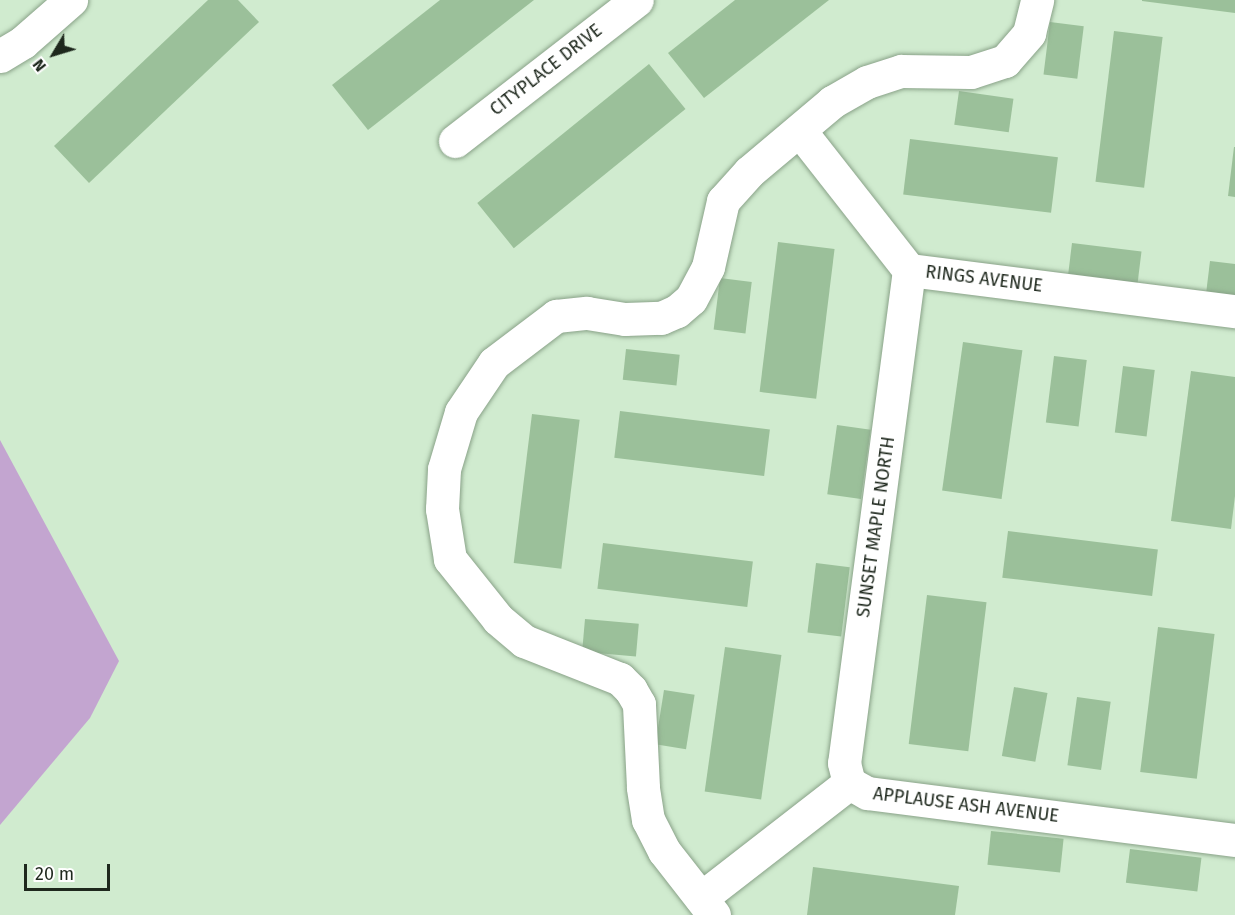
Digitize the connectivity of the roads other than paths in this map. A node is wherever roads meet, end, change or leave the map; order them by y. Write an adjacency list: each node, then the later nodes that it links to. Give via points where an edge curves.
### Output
1 (71, 0): 4 (street, via 23,42)
2 (1037, 0): 5 (street, via 1029,33 1005,61 970,72 901,71 867,82 832,102)
3 (622, 5): 6 (street, CITYPLACE DRIVE)
4 (0, 56)
5 (800, 131): 7 (street, RINGS AVENUE); 11 (street, via 749,172 723,201 708,267 691,299 661,318 587,313 556,316 494,363 482,379 461,412 444,469 442,509 450,559 498,619 524,641 620,679 631,690 639,704 648,820 664,851)
6 (454, 141)
7 (909, 270): 8 (street, RINGS AVENUE); 9 (street, SUNSET MAPLE NORTH, via 844,763)
8 (1235, 311)
9 (849, 783): 10 (street, APPLAUSE ASH AVENUE, via 867,793); 11 (street, APPLAUSE ASH AVENUE)
10 (1235, 840)
11 (708, 906)

